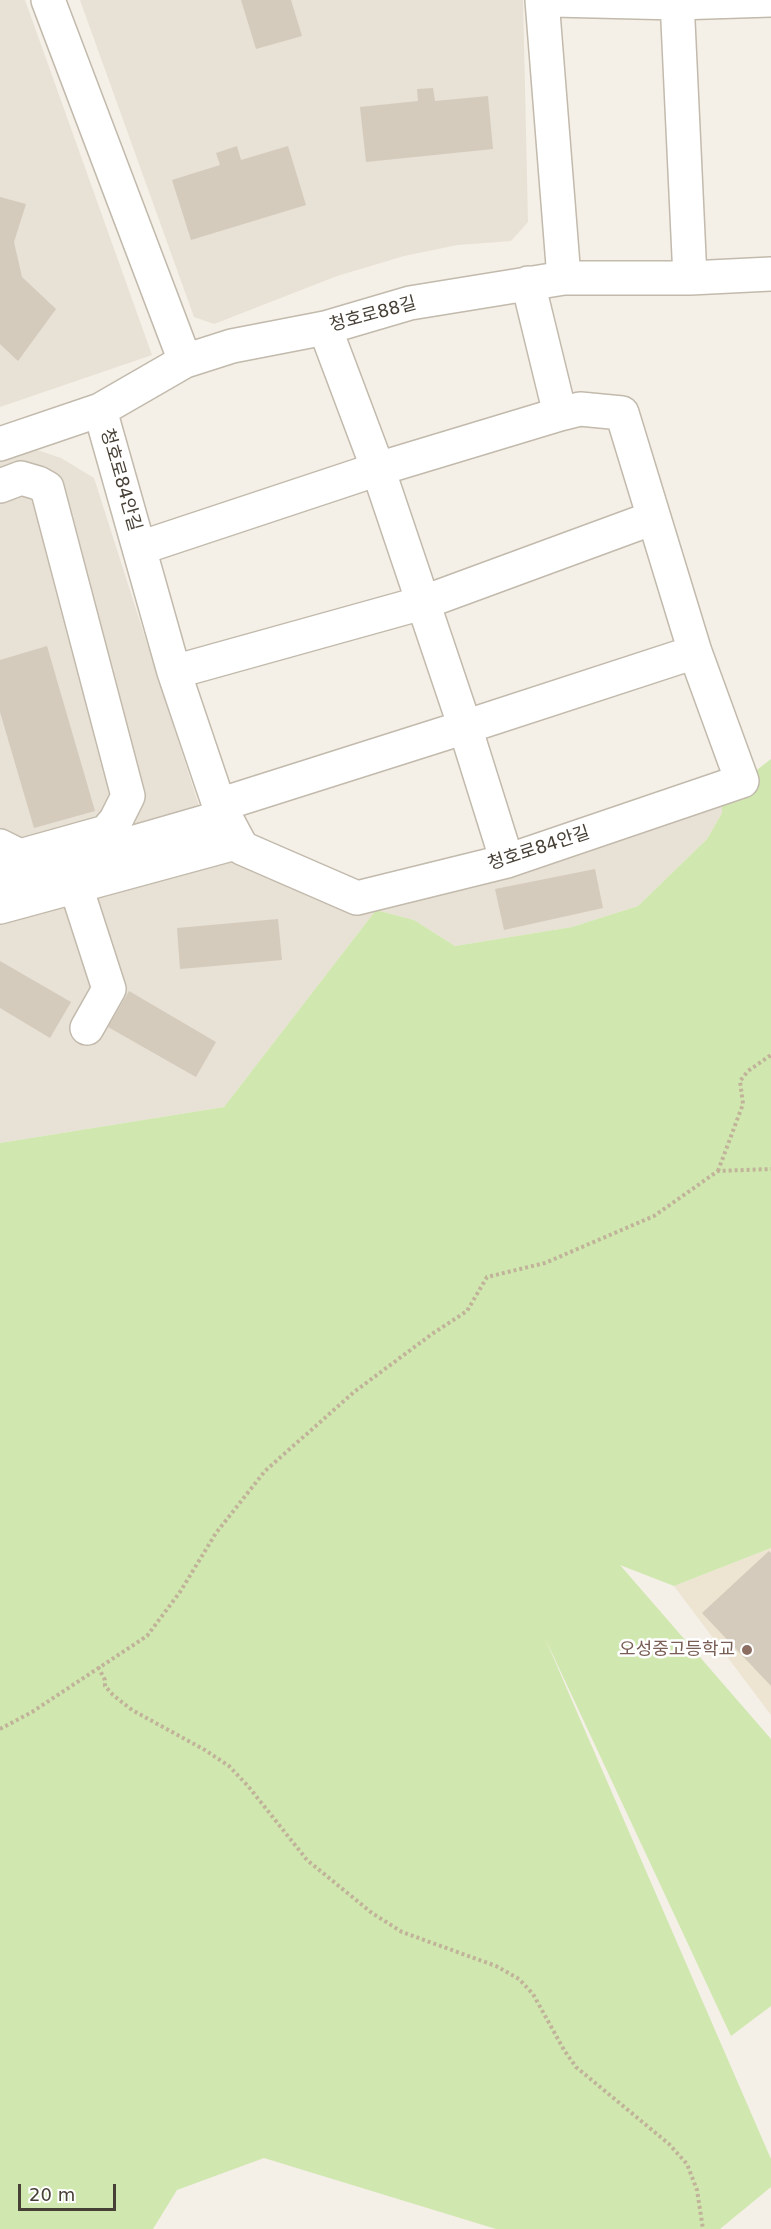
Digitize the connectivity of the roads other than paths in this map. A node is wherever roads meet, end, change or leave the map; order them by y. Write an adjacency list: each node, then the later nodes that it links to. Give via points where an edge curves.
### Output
1 (48, 0): 11 (street)
2 (542, 0): 7 (street)
3 (554, 0): 5 (street)
4 (771, 0): 5 (street)
5 (677, 2): 8 (street)
6 (771, 274): 8 (street, 청호로88길)
7 (564, 278): 8 (street, 청호로88길); 9 (street, 청호로88길)
8 (690, 278)
9 (528, 282): 10 (street, 청호로88길, via 410,303); 13 (street)
10 (326, 328): 11 (street, 청호로88길, via 232,346); 15 (street)
11 (185, 361): 12 (street, 청호로88길)
12 (100, 410): 14 (street, 청호로84안길); 18 (street, 청호로84안길)
13 (560, 414): 15 (street, 청호로84안길); 17 (street, 청호로84안길, via 580,410 622,413)
14 (0, 444)
15 (378, 469): 18 (street, 청호로84안길); 19 (street)
16 (0, 486): 24 (street, via 21,478 47,488 128,796 106,832 20,856)
17 (653, 518): 19 (street); 20 (street, 청호로84안길)
18 (140, 548): 21 (street, 청호로84안길)
19 (422, 603): 21 (street); 22 (street)
20 (695, 652): 22 (street); 25 (street, 청호로84안길, via 742,782)
21 (174, 672): 23 (street, 청호로84안길)
22 (465, 727): 23 (street); 25 (street)
23 (227, 821): 25 (street, 청호로84안길, via 242,848 357,898); 26 (street); 27 (street)
24 (0, 846)
25 (507, 861)
26 (0, 881)
27 (76, 887): 28 (street); 29 (street, via 110,989)
28 (0, 907)
29 (87, 1028)

